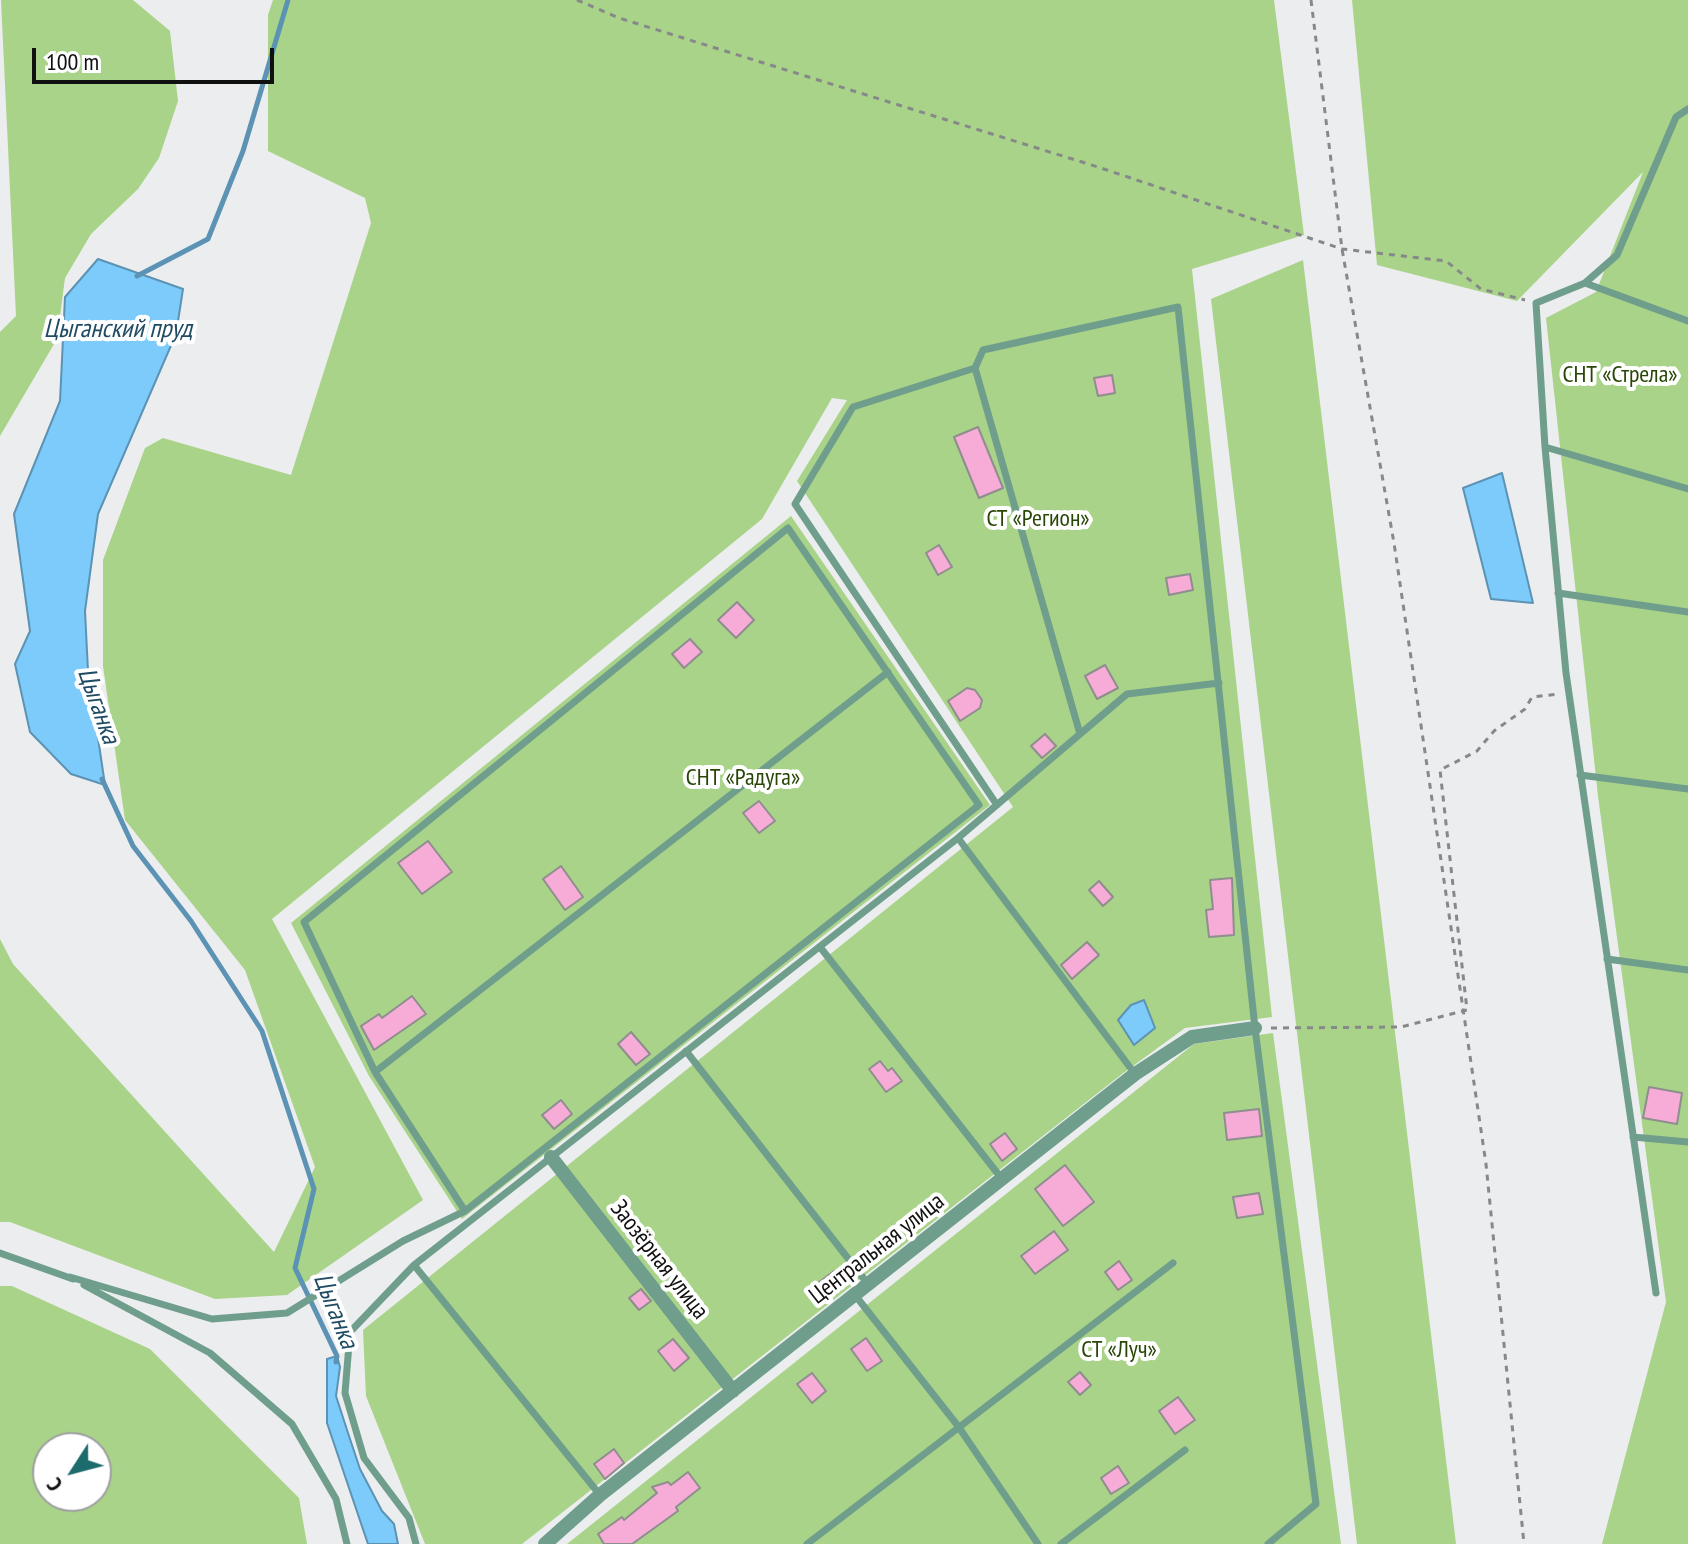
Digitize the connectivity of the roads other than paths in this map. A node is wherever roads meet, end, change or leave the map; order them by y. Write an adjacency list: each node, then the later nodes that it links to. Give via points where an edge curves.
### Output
1 (1688, 109): 2 (lane, via 1676,117 1617,255)
2 (1585, 283): 3 (lane); 5 (lane, via 1536,303)
3 (1688, 321)
4 (975, 368): 10 (lane, via 983,350 1178,307); 11 (lane); 14 (lane, via 853,407 795,504)
5 (1545, 447): 6 (lane); 7 (lane)
6 (1688, 489)
7 (1558, 593): 8 (lane); 12 (lane)
8 (1688, 612)
9 (888, 672): 21 (lane); 21 (lane, via 788,528 304,922); 27 (lane, via 979,805)
10 (1219, 683): 11 (lane, via 1127,694); 19 (lane)
11 (1080, 734): 14 (lane)
12 (1580, 775): 13 (lane); 17 (lane)
13 (1688, 789)
14 (997, 805): 15 (lane)
15 (958, 838): 16 (lane); 22 (lane)
16 (820, 947): 20 (lane); 26 (lane)
17 (1607, 959): 18 (lane); 23 (lane)
18 (1688, 970)
19 (1255, 1028): 22 (street, Центральная улица, via 1192,1037); 45 (lane, via 1316,1504)
20 (686, 1051): 25 (lane); 32 (lane)
21 (375, 1072): 27 (lane)
22 (1135, 1074): 26 (street, Центральная улица)
23 (1633, 1137): 24 (lane); 33 (lane)
24 (1688, 1142)
25 (551, 1157): 30 (lane); 35 (street, Заозёрная улица)
26 (1002, 1179): 32 (street, Центральная улица)
27 (465, 1211): 31 (lane, via 403,1241 287,1313 212,1319)
28 (0, 1253): 31 (lane)
29 (1173, 1263): 36 (lane)
30 (414, 1265): 38 (lane); 40 (lane, via 350,1332 345,1393 364,1458 409,1518)
31 (70, 1277): 39 (lane, via 210,1353 292,1424 336,1499)
32 (868, 1284): 34 (street, Центральная улица)
33 (1656, 1293)
34 (855, 1295): 35 (street, Центральная улица); 36 (lane)
35 (733, 1391): 38 (street, Центральная улица)
36 (958, 1426): 42 (lane); 43 (lane)
37 (1185, 1450): 44 (lane)
38 (600, 1495): 41 (street, Центральная улица)
39 (347, 1544)
40 (416, 1544)
41 (545, 1544)
42 (807, 1544)
43 (1038, 1544)
44 (1061, 1544)
45 (1268, 1544)

